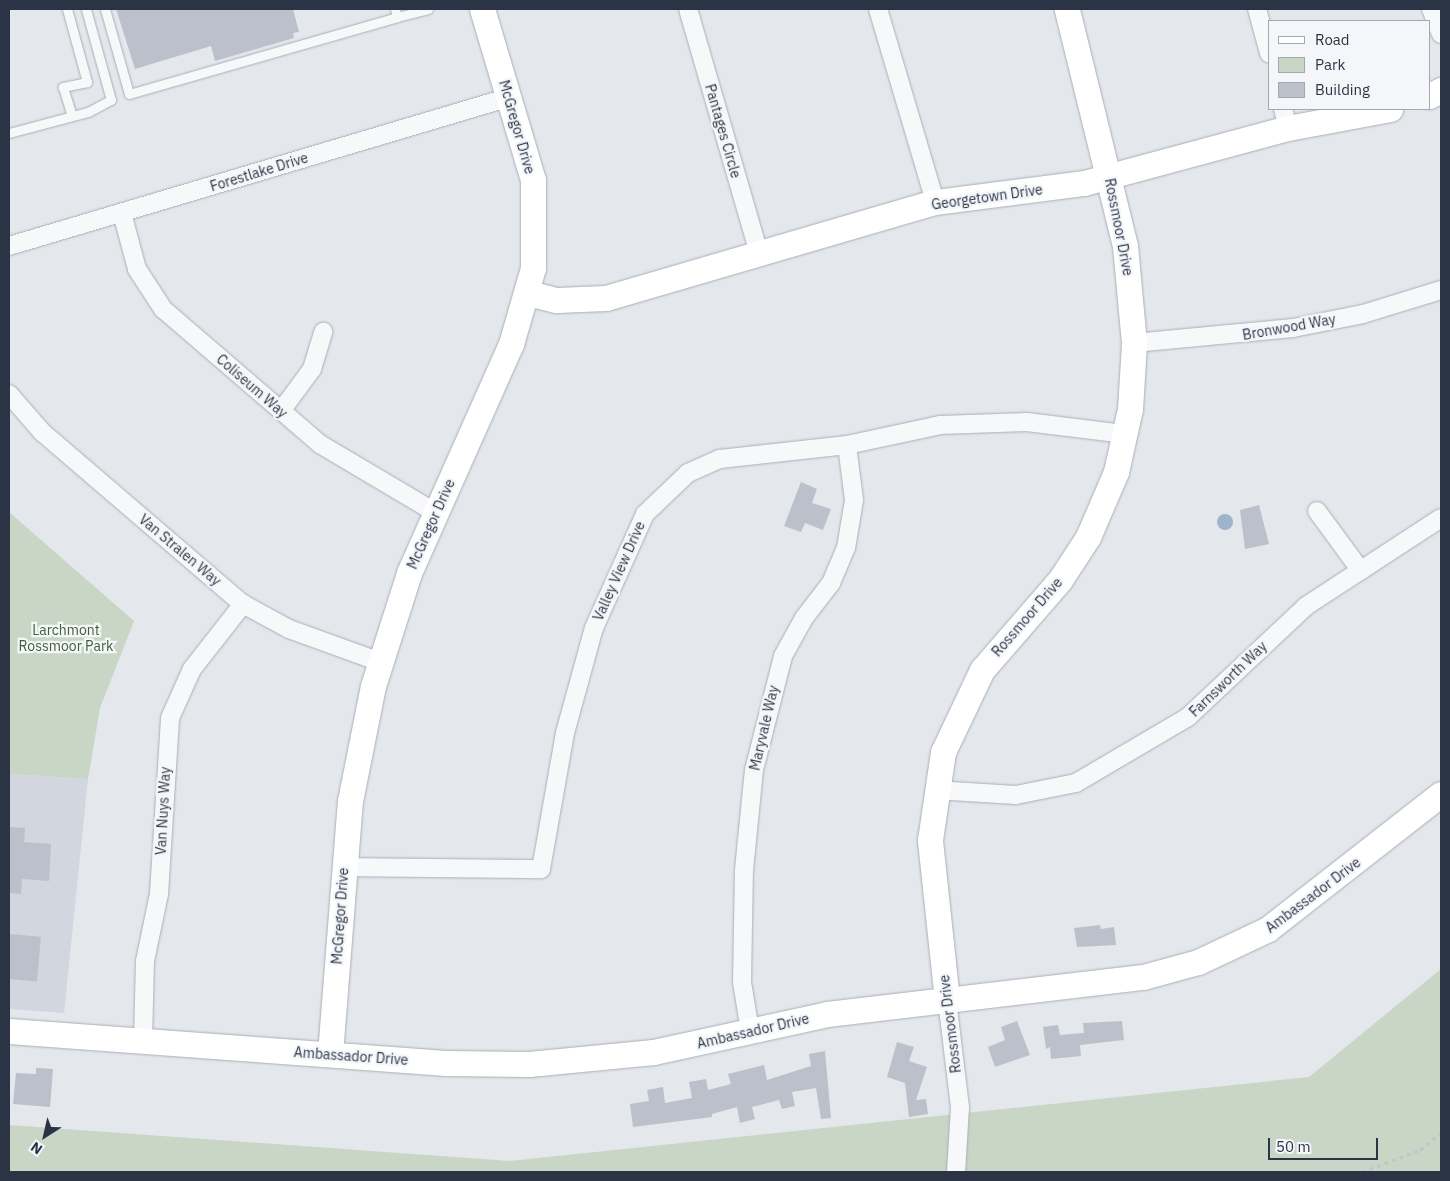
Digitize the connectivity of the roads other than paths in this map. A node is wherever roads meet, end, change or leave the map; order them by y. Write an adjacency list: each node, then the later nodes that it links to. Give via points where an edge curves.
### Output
1 (67, 9): 16 (lane, via 87,82 63,87)
2 (86, 9): 16 (lane, via 111,100)
3 (104, 9): 11 (lane, via 128,94)
4 (428, 9): 11 (lane)
5 (482, 9): 14 (street, McGregor Drive)
6 (688, 9): 23 (street, Pantages Circle)
7 (878, 9): 20 (street)
8 (1067, 9): 19 (street, Rossmoor Drive)
9 (1257, 9): 13 (street)
10 (1431, 9): 12 (street)
11 (396, 13)
12 (1441, 34)
13 (1268, 49)
14 (510, 97): 21 (street, Forestlake Drive); 25 (street, McGregor Drive, via 526,152 536,209)
15 (1378, 110): 17 (street, Georgetown Drive)
16 (72, 116): 18 (lane)
17 (1286, 118): 19 (street, Georgetown Drive)
18 (9, 133)
19 (1109, 175): 20 (street, Georgetown Drive, via 1006,195); 27 (street, Rossmoor Drive, via 1125,246)
20 (935, 202): 23 (street, Georgetown Drive)
21 (122, 213): 22 (street, Forestlake Drive); 29 (street, Coliseum Way, via 137,269 155,300)
22 (9, 246)
23 (759, 253): 25 (street, Georgetown Drive, via 606,298 557,300)
24 (1441, 290): 27 (street, Bronwood Way, via 1362,314 1293,328)
25 (528, 293): 33 (street, McGregor Drive, via 511,344)
26 (323, 332): 29 (street, via 312,369)
27 (1134, 343): 30 (street, Rossmoor Drive)
28 (9, 394): 36 (street, Van Stralen Way, via 42,432)
29 (281, 411): 33 (street, Coliseum Way, via 344,461)
30 (1125, 434): 31 (street, Valley View Drive, via 1027,422 982,422 899,431); 38 (street, Rossmoor Drive, via 1107,498 1077,556 1044,600 1003,642 968,693 943,752)
31 (847, 445): 40 (street, Valley View Drive, via 709,463 678,480 645,514 614,577 578,681 541,869); 43 (street, Maryvale Way, via 854,500 846,548 831,583 804,618 783,656 754,770 744,870 742,982)
32 (1317, 511): 35 (street)
33 (436, 513): 37 (street, McGregor Drive, via 409,573)
34 (1441, 518): 35 (street, Farnsworth Way)
35 (1361, 571): 38 (street, Farnsworth Way, via 1306,606 1188,718 1076,783 1016,795)
36 (243, 604): 37 (street, Van Stralen Way, via 289,629); 44 (street, Van Nuys Way, via 192,669 170,718 159,894 146,961)
37 (380, 662): 40 (street, McGregor Drive, via 358,753)
38 (935, 790): 41 (street, Rossmoor Drive, via 930,859)
39 (1441, 794): 41 (street, Ambassador Drive, via 1297,910 1228,950 1143,977)
40 (344, 867): 45 (street, McGregor Drive)
41 (947, 1000): 43 (street, Ambassador Drive, via 827,1014); 46 (street, Rossmoor Drive, via 960,1107)
42 (9, 1031): 44 (street, Ambassador Drive)
43 (750, 1031): 45 (street, Ambassador Drive, via 653,1052 529,1064)
44 (143, 1040): 45 (street, Ambassador Drive)
45 (330, 1054)
46 (956, 1172)

